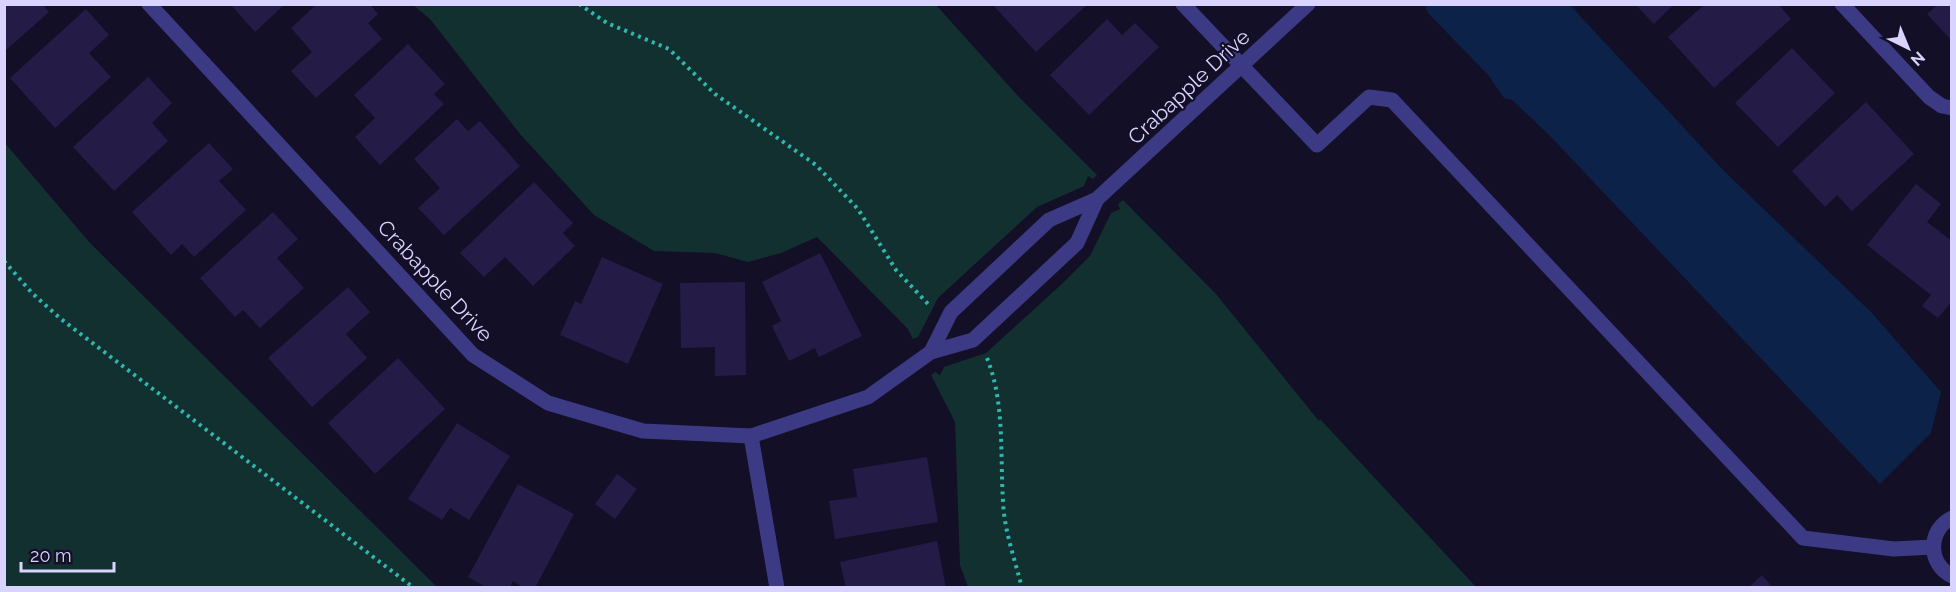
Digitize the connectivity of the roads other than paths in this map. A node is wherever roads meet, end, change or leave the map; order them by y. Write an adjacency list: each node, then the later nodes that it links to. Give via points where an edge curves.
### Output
1 (149, 4): 9 (street, Crabapple Drive, via 473,355 548,403 644,432)
2 (1183, 4): 5 (street)
3 (1308, 4): 5 (street, Crabapple Drive)
4 (1842, 4): 6 (street, via 1929,97)
5 (1242, 67): 7 (street, Crabapple Drive); 11 (street, via 1317,145 1369,97 1392,100 1803,538 1894,549)
6 (1952, 108)
7 (1097, 199): 8 (street, Crabapple Drive, via 1049,220 951,312); 8 (street, Crabapple Drive, via 1077,243 1053,268 974,340)
8 (932, 352): 9 (street, Crabapple Drive, via 868,397)
9 (751, 436): 13 (street)
10 (1952, 518): 11 (street, via 1940,527)
11 (1933, 547): 12 (street, via 1940,566)
12 (1952, 576)
13 (777, 588)

